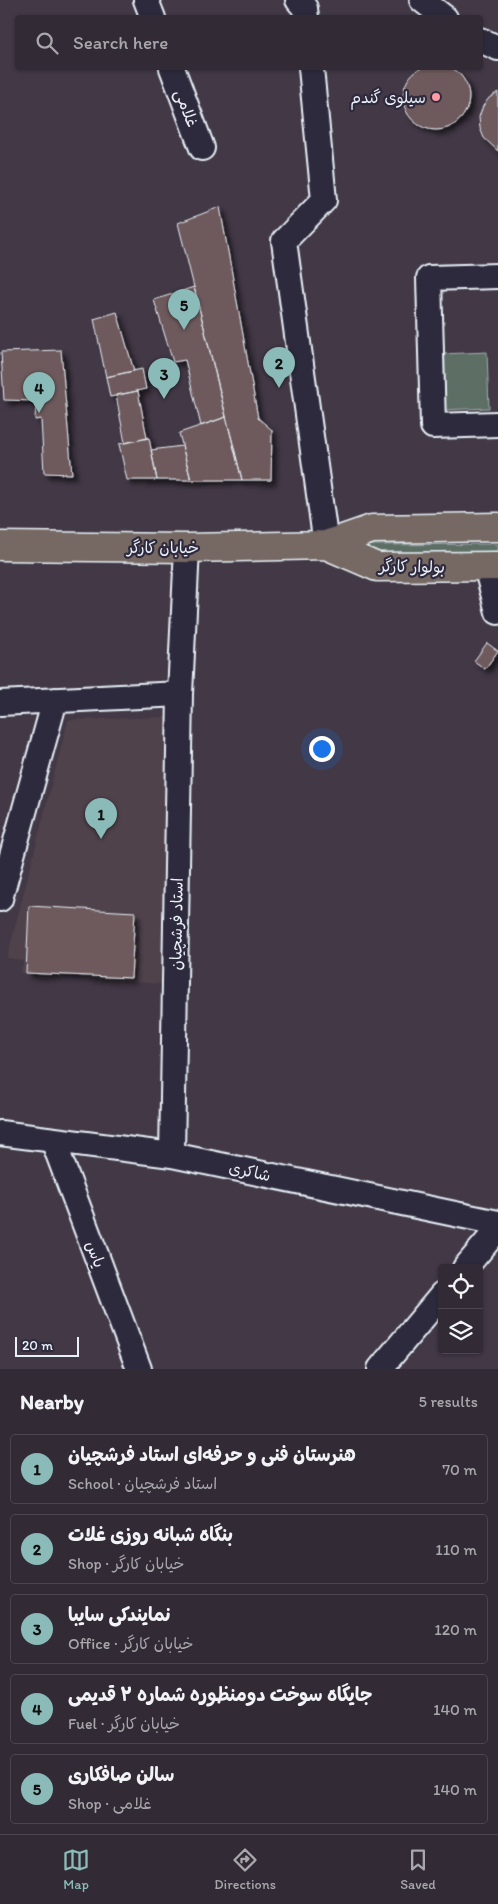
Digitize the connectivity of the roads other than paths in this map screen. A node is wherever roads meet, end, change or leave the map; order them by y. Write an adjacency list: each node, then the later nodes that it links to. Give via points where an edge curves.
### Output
1 (146, 0): 4 (street)
2 (298, 0): 5 (street, via 305,8)
3 (422, 0): 6 (street)
4 (151, 15)
5 (306, 15)
6 (441, 15)
7 (483, 41): 8 (street)
8 (498, 48)
9 (173, 70): 11 (street, غلامی)
10 (311, 70): 15 (street, via 324,200 284,241)
11 (202, 148)
12 (498, 276): 13 (street, via 429,278 433,426)
13 (498, 424)
14 (498, 527): 15 (main road, via 372,529)
15 (326, 545): 17 (main road, خیابان کارگر); 18 (main road, بولوار کارگر, via 378,567)
16 (0, 546): 17 (main road, خیابان کارگر)
17 (187, 548): 20 (street, استاد فرشچیان)
18 (492, 566): 19 (street)
19 (498, 612)
20 (180, 694): 21 (street); 26 (street, استاد فرشچیان)
21 (55, 700): 22 (street); 23 (street)
22 (0, 702)
23 (0, 900)
24 (0, 1133): 25 (street, شاکری)
25 (53, 1140): 26 (street, شاکری); 31 (street, یاس)
26 (172, 1155): 27 (street, شاکری)
27 (498, 1223)
28 (498, 1229): 29 (street)
29 (468, 1264)
30 (438, 1300): 32 (street)
31 (139, 1369)
32 (380, 1369)

